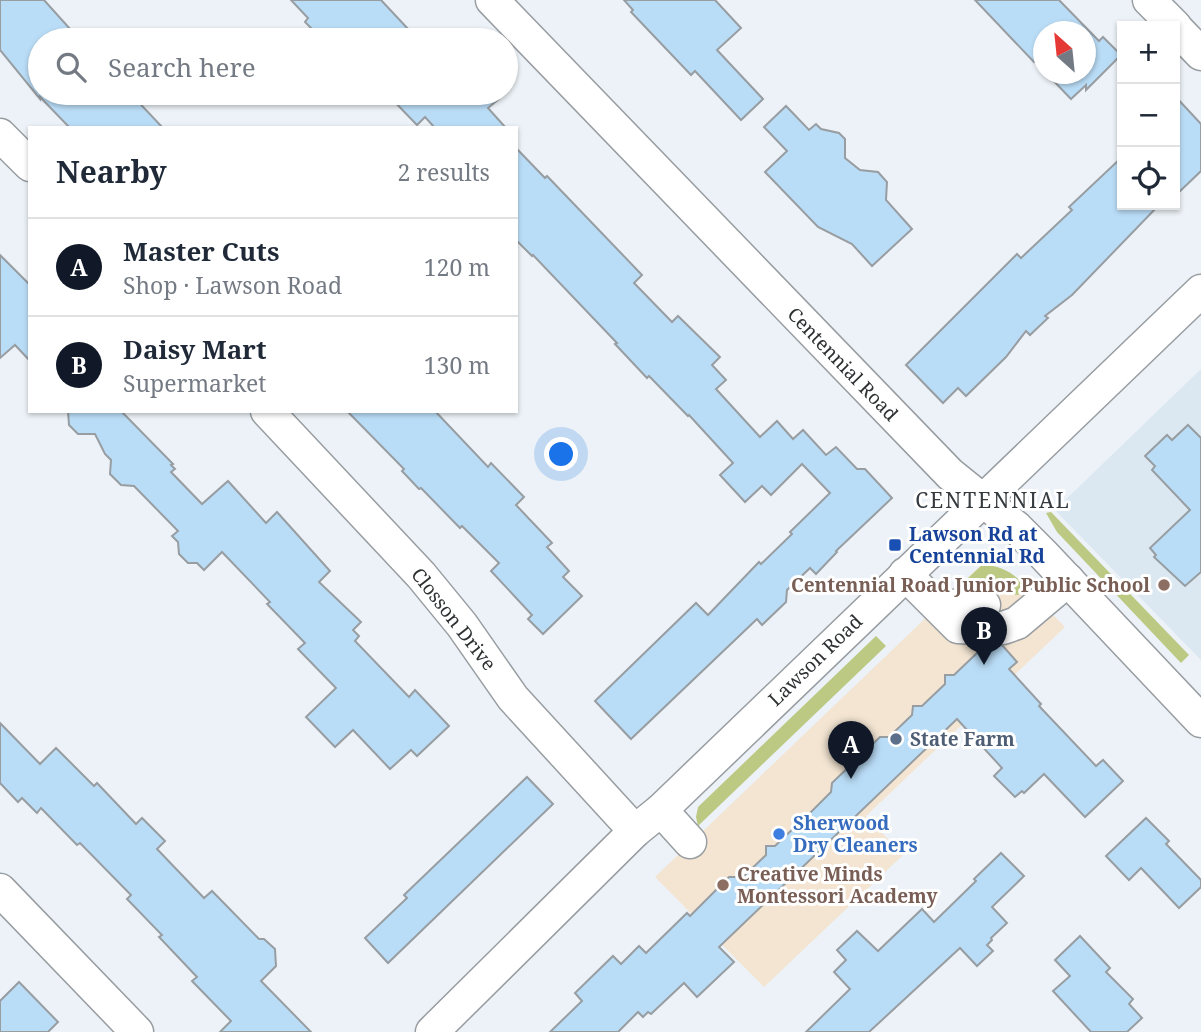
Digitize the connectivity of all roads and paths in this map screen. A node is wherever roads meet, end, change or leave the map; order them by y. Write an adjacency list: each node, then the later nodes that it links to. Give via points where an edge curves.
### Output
1 (492, 0): 10 (street, Centennial Road, via 950,474)
2 (1149, 0): 3 (street)
3 (1170, 21)
4 (1180, 31): 5 (street)
5 (1201, 54)
6 (0, 135): 7 (street)
7 (28, 164)
8 (1197, 302): 10 (street, Lawson Road)
9 (269, 413): 15 (street, Closson Drive, via 421,575 513,698)
10 (984, 500): 11 (street, Lawson Road); 12 (street, Centennial Road)
11 (905, 574): 12 (street, via 945,613 958,605 1017,623); 14 (street, Lawson Road)
12 (1068, 580): 13 (street, Centennial Road)
13 (1201, 721)
14 (660, 810): 15 (street, Lawson Road); 16 (street)
15 (635, 831): 19 (street, Lawson Road)
16 (690, 842)
17 (0, 890): 18 (street)
18 (137, 1032)
19 (432, 1032)

